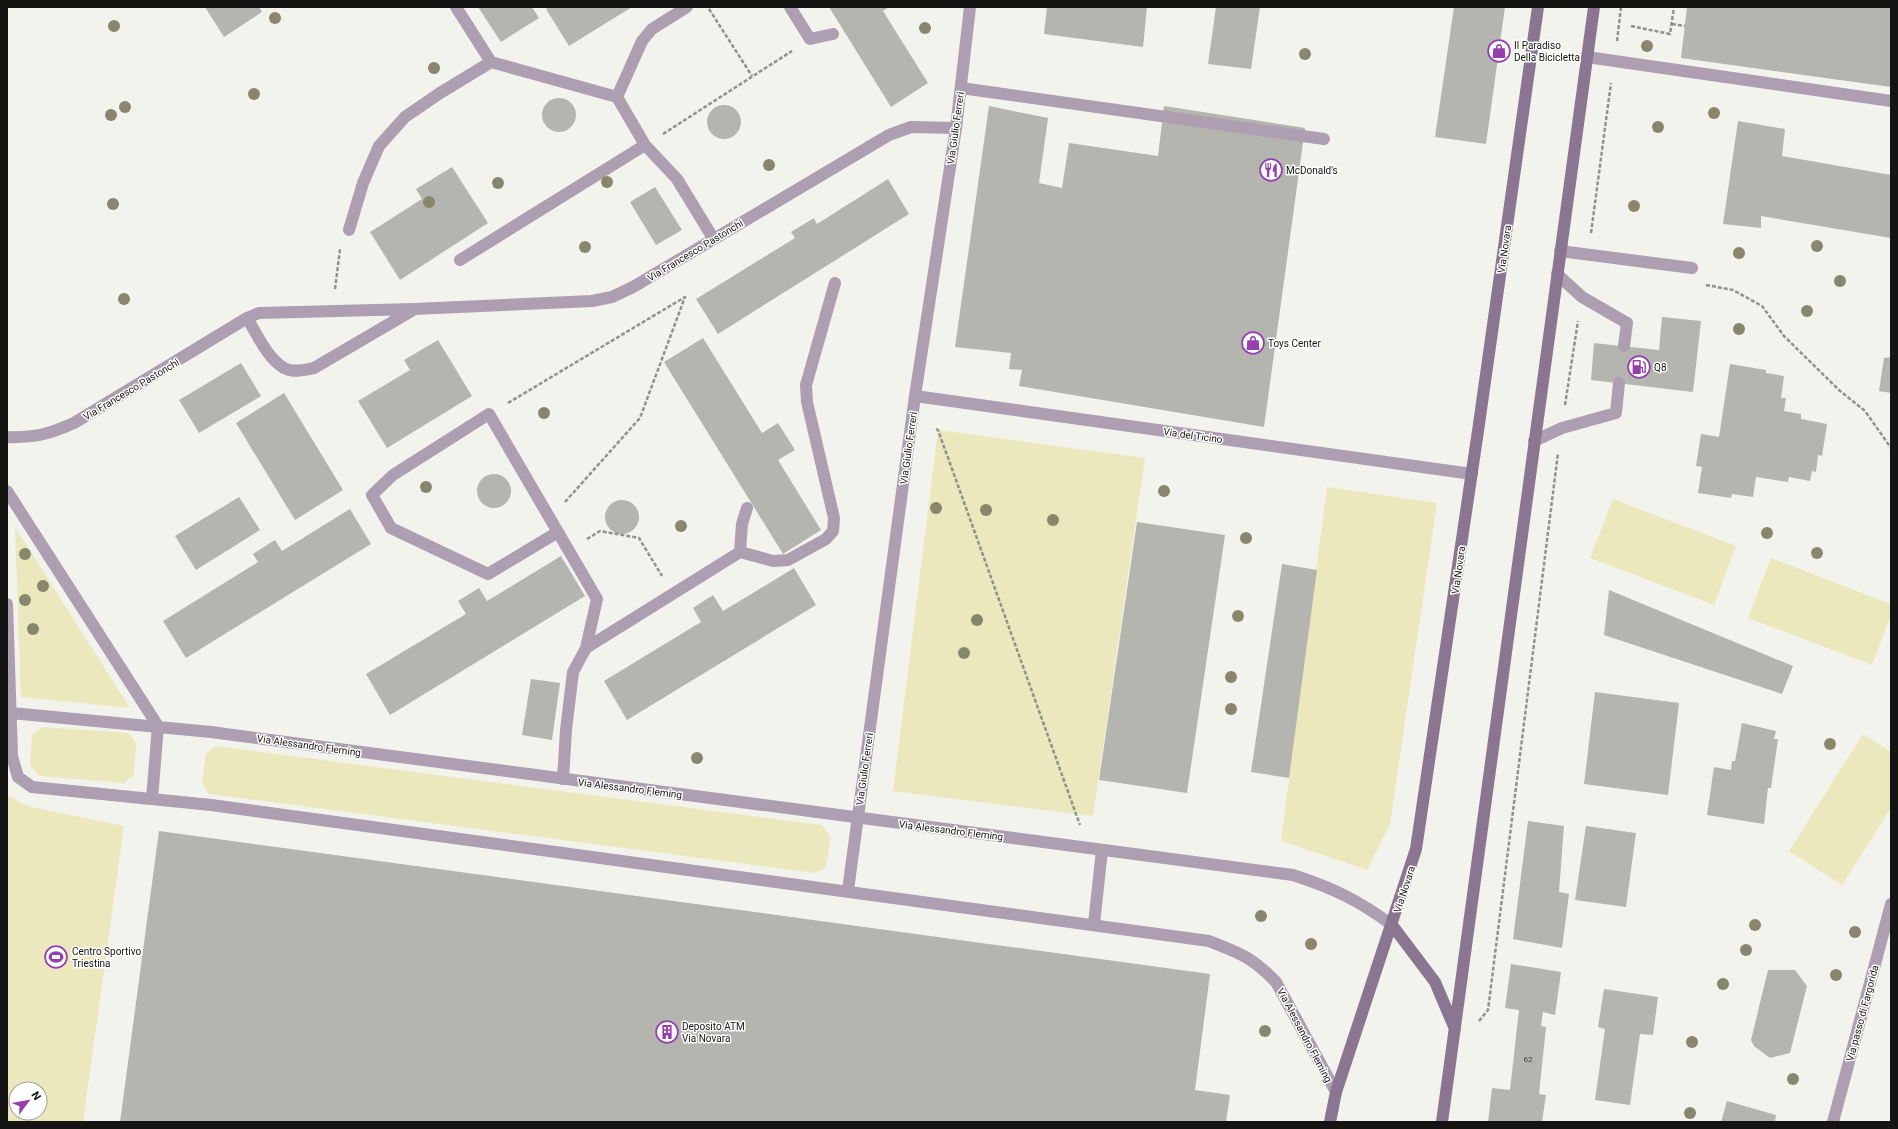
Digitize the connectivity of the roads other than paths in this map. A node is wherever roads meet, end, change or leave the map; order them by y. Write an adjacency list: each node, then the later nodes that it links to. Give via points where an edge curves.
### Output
1 (456, 7): 9 (street)
2 (687, 7): 11 (street, via 652,28 642,41)
3 (790, 7): 7 (street, via 810,39)
4 (970, 7): 10 (street, Via Giulio Ferreri)
5 (1538, 7): 30 (street, Via Novara)
6 (1594, 7): 8 (street)
7 (833, 34)
8 (1587, 57): 12 (street); 18 (street)
9 (491, 62): 11 (street); 16 (street, via 405,117 378,146 363,183)
10 (961, 88): 13 (street, Via Giulio Ferreri); 14 (street)
11 (617, 97): 15 (street)
12 (1891, 100)
13 (956, 128): 17 (street, Via Francesco Pastonchi, via 911,127 889,135); 27 (street, Via Giulio Ferreri)
14 (1324, 139)
15 (645, 145): 17 (street, via 677,179); 19 (street)
16 (349, 230)
17 (714, 238): 23 (street, Via Francesco Pastonchi, via 633,287 603,299)
18 (1560, 252): 20 (street); 21 (street)
19 (460, 260)
20 (1692, 268)
21 (1557, 274): 25 (street, via 1582,297 1627,323); 29 (street)
22 (835, 283): 34 (street, via 806,385 807,402 834,518 833,531 826,539 788,560 773,561)
23 (414, 309): 24 (street, Via Francesco Pastonchi, via 275,311); 24 (street, Via Francesco Pastonchi, via 314,368 300,370 284,368 270,356)
24 (247, 318): 28 (street, Via Francesco Pastonchi, via 74,423 55,432 30,438)
25 (1624, 346)
26 (1619, 383): 29 (street, via 1616,413 1562,428)
27 (915, 396): 30 (street, Via del Ticino); 41 (street, Via Giulio Ferreri)
28 (7, 437)
29 (1534, 441): 47 (street)
30 (1472, 474): 46 (street, Via Novara, via 1416,849)
31 (7, 491): 38 (street)
32 (747, 508): 34 (street, via 742,524)
33 (558, 532): 33 (street, via 489,414 393,475 372,495 391,528 488,574); 36 (street, via 597,599)
34 (740, 552): 36 (street)
35 (7, 604): 37 (street, Via Alessandro Fleming)
36 (586, 648): 39 (street, via 573,672)
37 (11, 712): 38 (street, Via Alessandro Fleming); 40 (street, Via Alessandro Fleming, via 12,756 18,777 32,787)
38 (158, 726): 39 (street, Via Alessandro Fleming); 40 (street)
39 (563, 779): 41 (street, Via Alessandro Fleming)
40 (152, 798): 43 (street, Via Alessandro Fleming)
41 (857, 817): 42 (street, Via Alessandro Fleming); 43 (street, Via Giulio Ferreri)
42 (1102, 850): 45 (street); 46 (street, Via Alessandro Fleming, via 1293,874 1354,899)
43 (848, 890): 45 (street, Via Alessandro Fleming)
44 (1891, 904): 51 (street, Via passo di Fargorida)
45 (1094, 924): 48 (street, Via Alessandro Fleming, via 1209,941 1243,954 1276,982)
46 (1392, 925): 47 (street, via 1435,982); 48 (street, Via Novara)
47 (1456, 1030): 50 (street)
48 (1336, 1092): 49 (street, Via Novara)
49 (1330, 1122)
50 (1442, 1122)
51 (1833, 1122)

